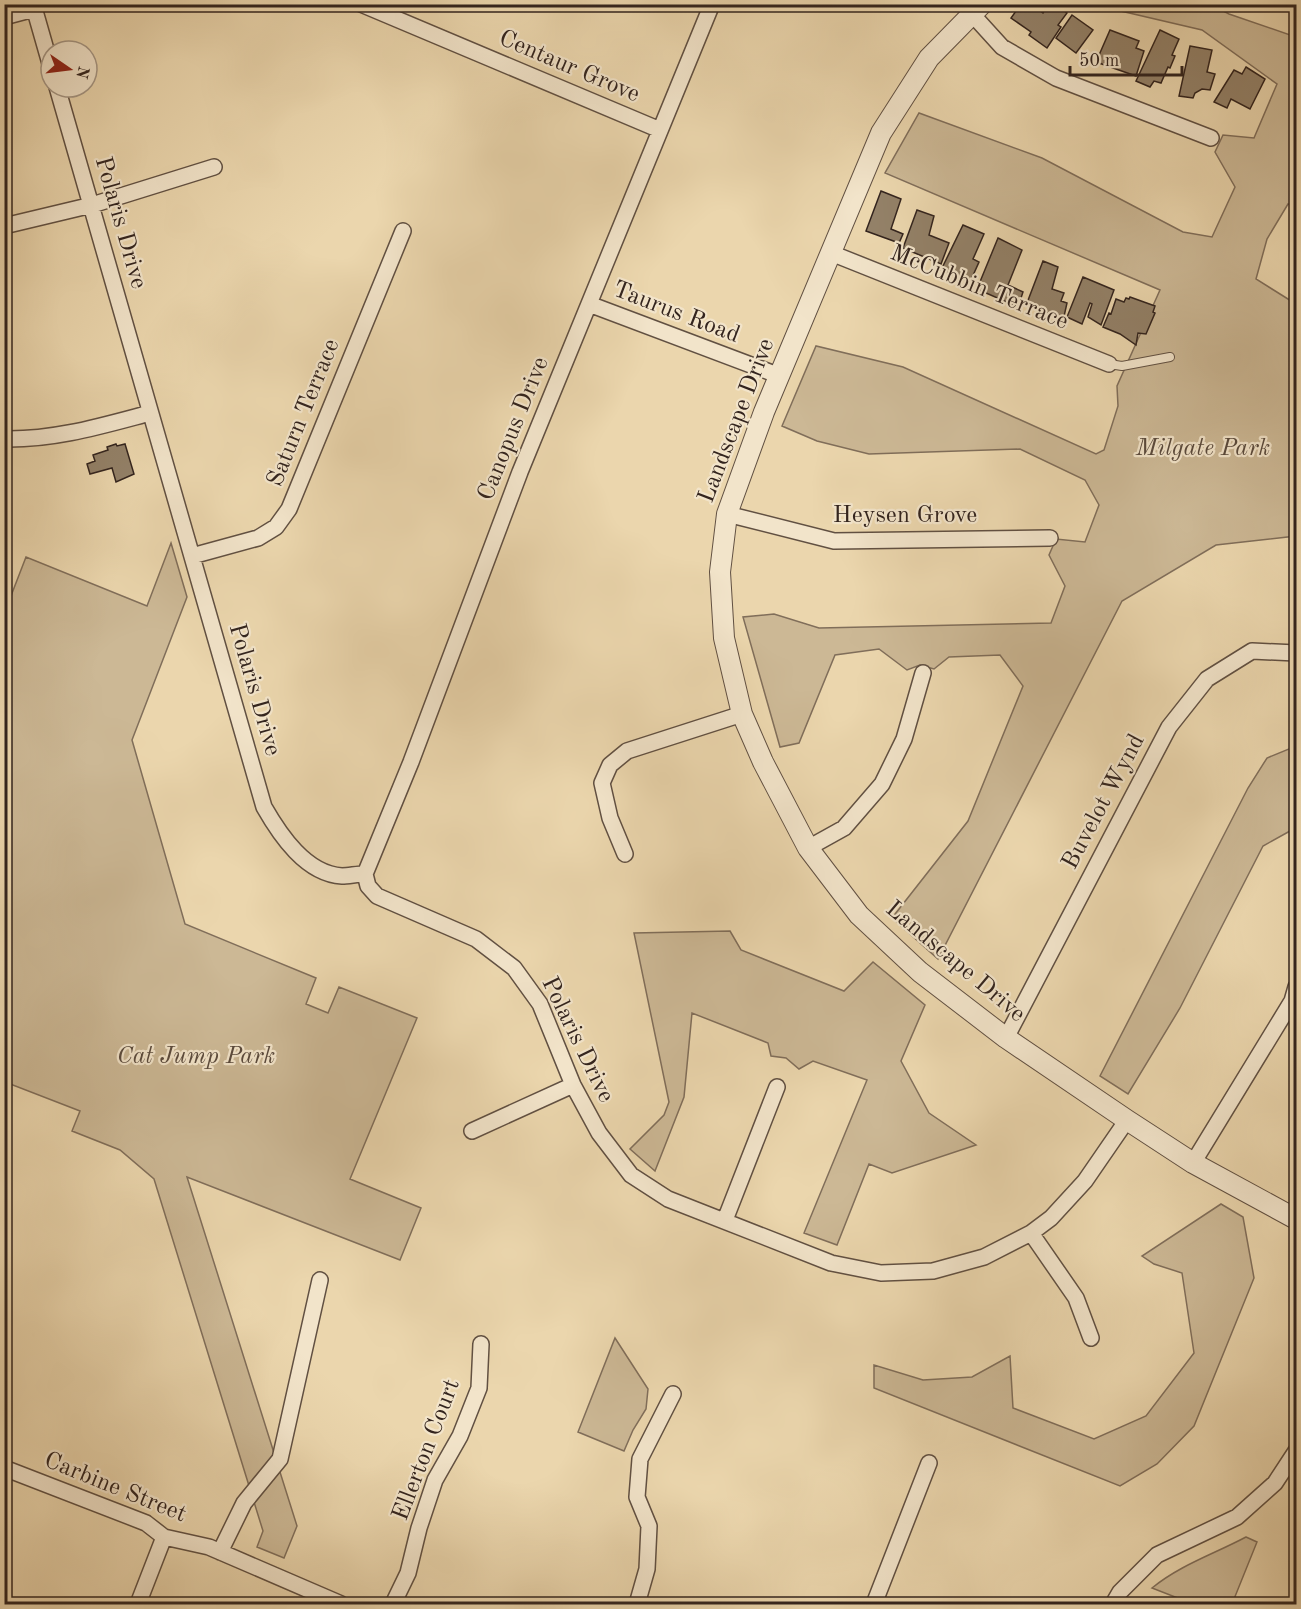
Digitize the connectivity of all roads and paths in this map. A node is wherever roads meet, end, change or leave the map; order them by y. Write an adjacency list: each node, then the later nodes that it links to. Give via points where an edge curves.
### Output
1 (361, 4): 8 (street, Centaur Grove)
2 (712, 4): 8 (street, Canopus Drive)
3 (33, 7): 5 (street); 6 (street)
4 (977, 9): 9 (street, via 1002,47 1056,78); 14 (street, Landscape Drive, via 929,58 881,133)
5 (4, 17)
6 (43, 39)
7 (61, 99): 11 (street, Polaris Drive)
8 (660, 130): 15 (street, Canopus Drive)
9 (1211, 138)
10 (214, 167): 11 (street)
11 (92, 205): 12 (street); 19 (street, Polaris Drive)
12 (4, 226)
13 (403, 231): 23 (street, Saturn Terrace, via 289,509 276,527 258,538)
14 (831, 253): 17 (street, McCubbin Terrace); 18 (street, Landscape Drive)
15 (589, 304): 18 (street, Taurus Road); 29 (street, Canopus Drive)
16 (1170, 357): 17 (lane, via 1122,366)
17 (1109, 364)
18 (780, 376): 21 (street, Landscape Drive)
19 (150, 413): 20 (street, via 70,434); 23 (street, Polaris Drive)
20 (4, 439)
21 (727, 514): 22 (street, Heysen Grove, via 834,541); 26 (street, Landscape Drive, via 720,572 723,627)
22 (1050, 538)
23 (192, 556): 29 (street, Polaris Drive, via 264,807 276,828 316,869 341,876)
24 (1296, 652): 31 (street, Buvelot Wynd, via 1252,651 1207,679 1168,727)
25 (923, 673): 27 (street, via 904,739 882,784 844,828)
26 (742, 714): 27 (street, Landscape Drive); 28 (street, via 627,751 610,765 602,783 610,818)
27 (807, 848): 31 (street, Landscape Drive, via 859,915 920,972)
28 (625, 854)
29 (365, 874): 32 (street, Polaris Drive, via 368,886 377,896 476,939 514,968 540,1004)
30 (1296, 987): 36 (street, via 1292,1001)
31 (1006, 1038): 34 (street, Landscape Drive)
32 (573, 1085): 35 (street); 37 (street, Polaris Drive, via 599,1133 631,1175 668,1199)
33 (777, 1087): 37 (street)
34 (1127, 1120): 36 (street, Landscape Drive); 39 (street, Polaris Drive, via 1085,1181 1052,1218)
35 (472, 1131)
36 (1193, 1163): 38 (street, Landscape Drive)
37 (725, 1220): 39 (street, Polaris Drive, via 831,1263 881,1273 933,1271 984,1257)
38 (1296, 1220)
39 (1031, 1233): 41 (street, via 1076,1298)
40 (321, 1280): 48 (street, via 280,1459 244,1503)
41 (1091, 1338)
42 (481, 1344): 51 (street, Ellerton Court, via 479,1388 460,1436 435,1480 408,1573)
43 (673, 1394): 52 (street, via 640,1460 637,1497 649,1526 647,1569)
44 (1296, 1451): 54 (street, via 1275,1484 1237,1517 1157,1555 1120,1592)
45 (929, 1462): 53 (street)
46 (4, 1468): 47 (street, Carbine Street, via 146,1523)
47 (164, 1537): 48 (street, Carbine Street); 49 (street)
48 (220, 1552): 50 (street, Carbine Street)
49 (138, 1605)
50 (341, 1605)
51 (393, 1605)
52 (637, 1605)
53 (874, 1605)
54 (1113, 1605)

